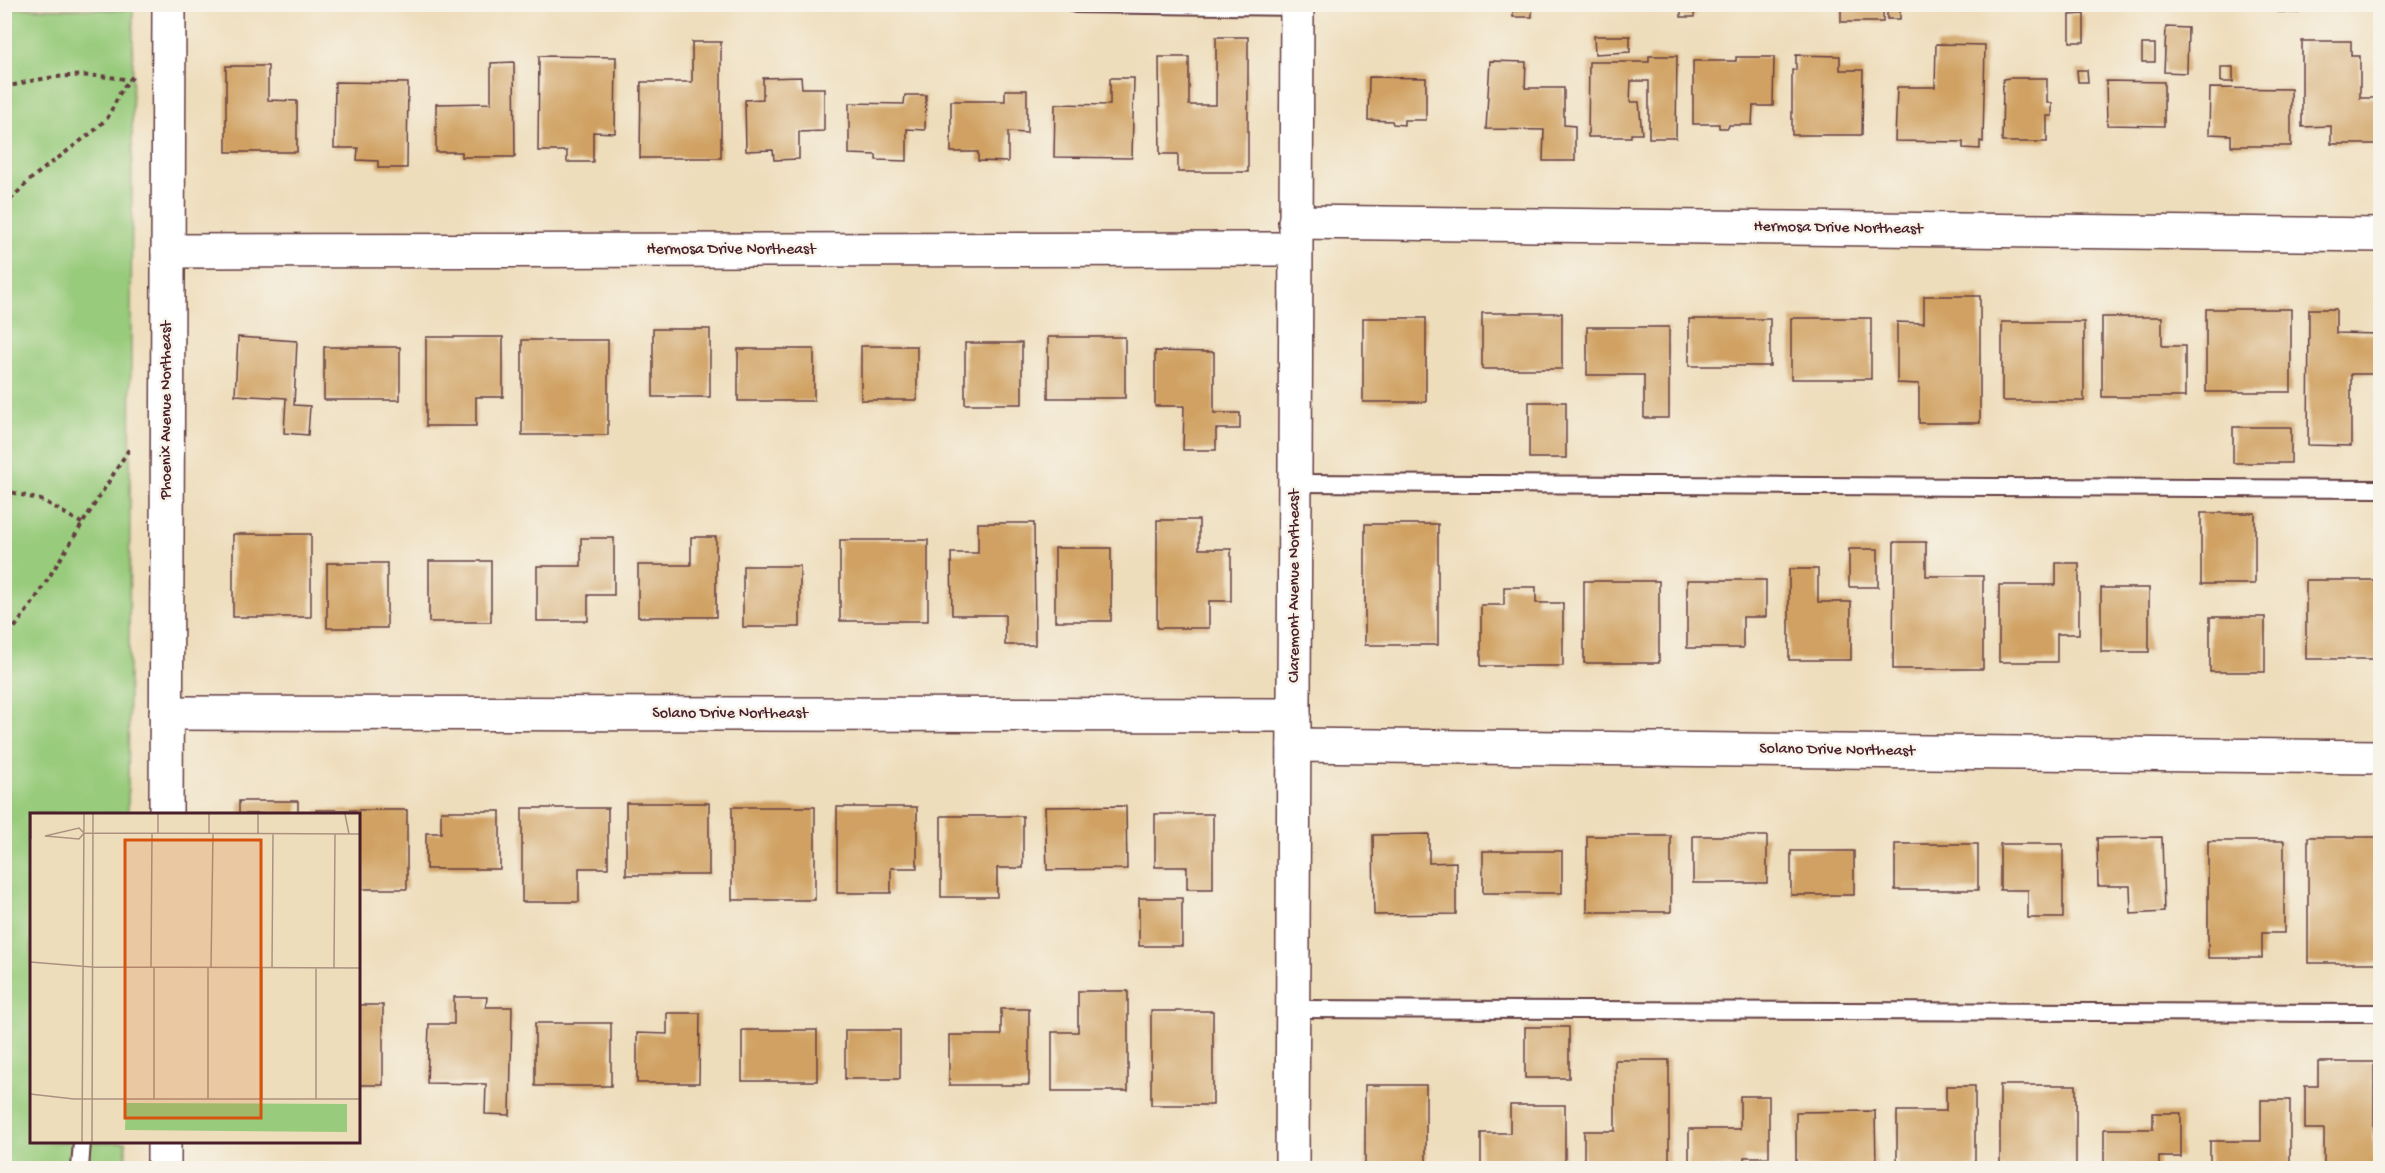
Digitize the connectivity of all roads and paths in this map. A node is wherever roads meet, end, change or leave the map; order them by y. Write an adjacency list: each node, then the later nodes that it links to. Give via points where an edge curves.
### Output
1 (168, 4): 12 (street, Phoenix Avenue Northeast)
2 (1075, 4): 3 (lane)
3 (1297, 6): 10 (street, Claremont Avenue Northeast)
4 (136, 74): 5 (path)
5 (129, 80): 6 (path, via 56,77); 8 (path, via 108,117 33,177)
6 (4, 88)
7 (4, 190): 8 (path)
8 (12, 200): 9 (path)
9 (4, 206)
10 (1295, 236): 11 (street, Hermosa Drive Northeast); 12 (street, Hermosa Drive Northeast); 14 (street, Claremont Avenue Northeast)
11 (2380, 236)
12 (168, 251): 21 (street, Phoenix Avenue Northeast)
13 (136, 437): 19 (path)
14 (1295, 483): 15 (lane); 22 (street, Claremont Avenue Northeast)
15 (2380, 489)
16 (4, 490): 17 (path)
17 (12, 491): 18 (path); 19 (path, via 44,501)
18 (4, 517)
19 (83, 524): 20 (path)
20 (4, 642)
21 (166, 713): 22 (street, Solano Drive Northeast); 24 (street, Phoenix Avenue Northeast)
22 (1294, 730): 23 (street, Solano Drive Northeast); 25 (street, Claremont Avenue Northeast)
23 (2380, 757)
24 (166, 813)
25 (1293, 1009): 26 (lane); 31 (street, Claremont Avenue Northeast)
26 (2380, 1013)
27 (82, 1143): 29 (lane)
28 (164, 1143): 30 (street)
29 (80, 1168)
30 (164, 1168)
31 (1292, 1168)

